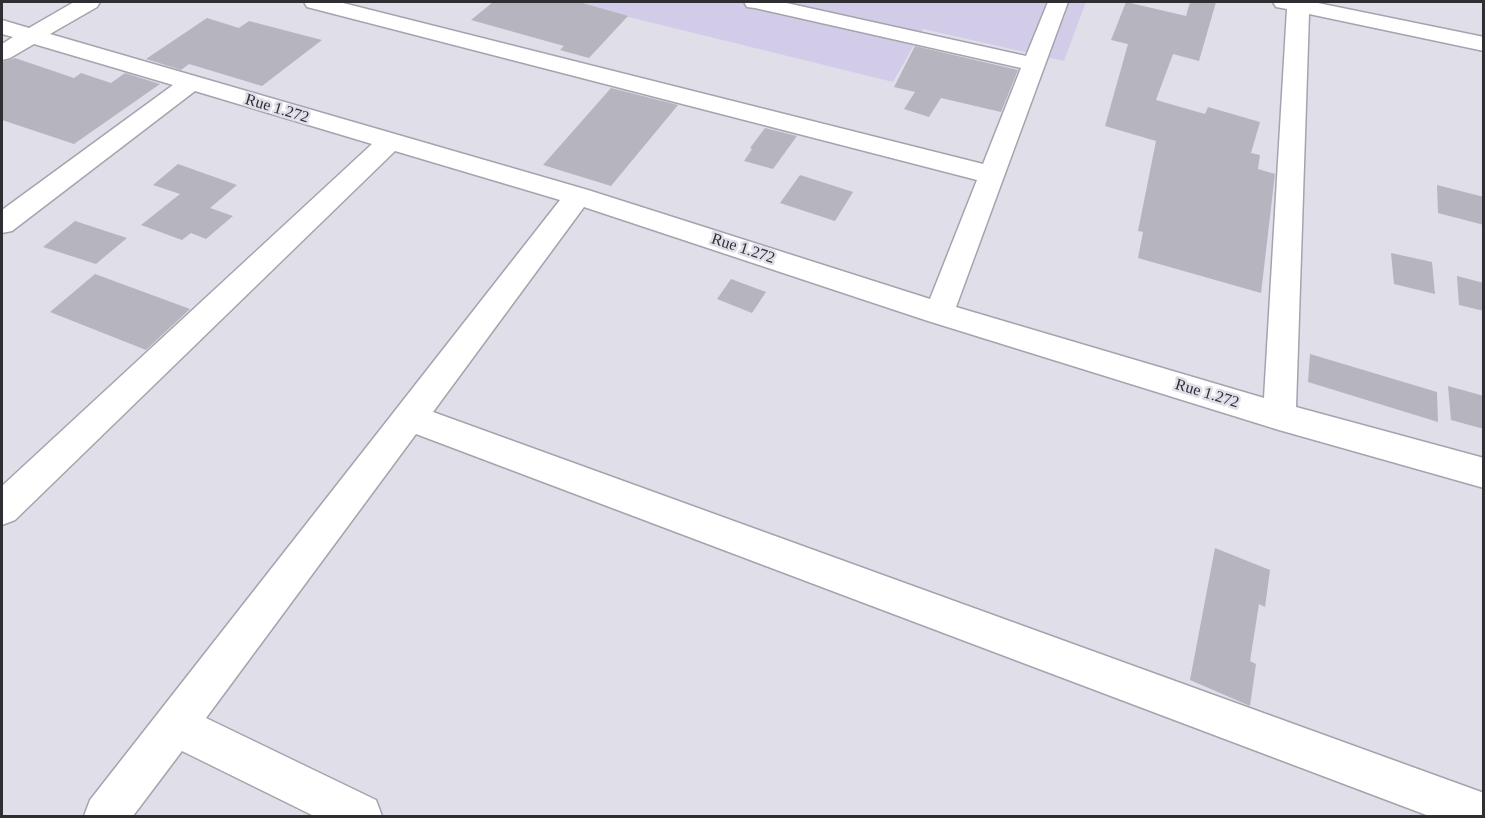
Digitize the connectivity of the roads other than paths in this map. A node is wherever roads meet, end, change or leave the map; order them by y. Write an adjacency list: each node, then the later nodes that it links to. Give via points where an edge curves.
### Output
1 (89, 2): 7 (street)
2 (315, 2): 13 (street)
3 (755, 2): 10 (street)
4 (1058, 2): 10 (street)
5 (1291, 3): 8 (street); 17 (street)
6 (2, 27): 7 (street, Rue 1.272)
7 (30, 36): 9 (street); 11 (street, Rue 1.272)
8 (1484, 44)
9 (2, 53)
10 (1032, 64): 13 (street)
11 (191, 83): 12 (street, Rue 1.272); 15 (street)
12 (389, 142): 14 (street, Rue 1.272); 20 (street)
13 (991, 175): 16 (street)
14 (578, 196): 16 (street, Rue 1.272); 18 (street)
15 (2, 224)
16 (939, 312): 17 (street, Rue 1.272)
17 (1279, 416): 19 (street, Rue 1.272)
18 (409, 417): 21 (street); 22 (street)
19 (1484, 473)
20 (2, 509)
21 (176, 726): 23 (street); 24 (street)
22 (1484, 815)
23 (106, 816)
24 (360, 816)

